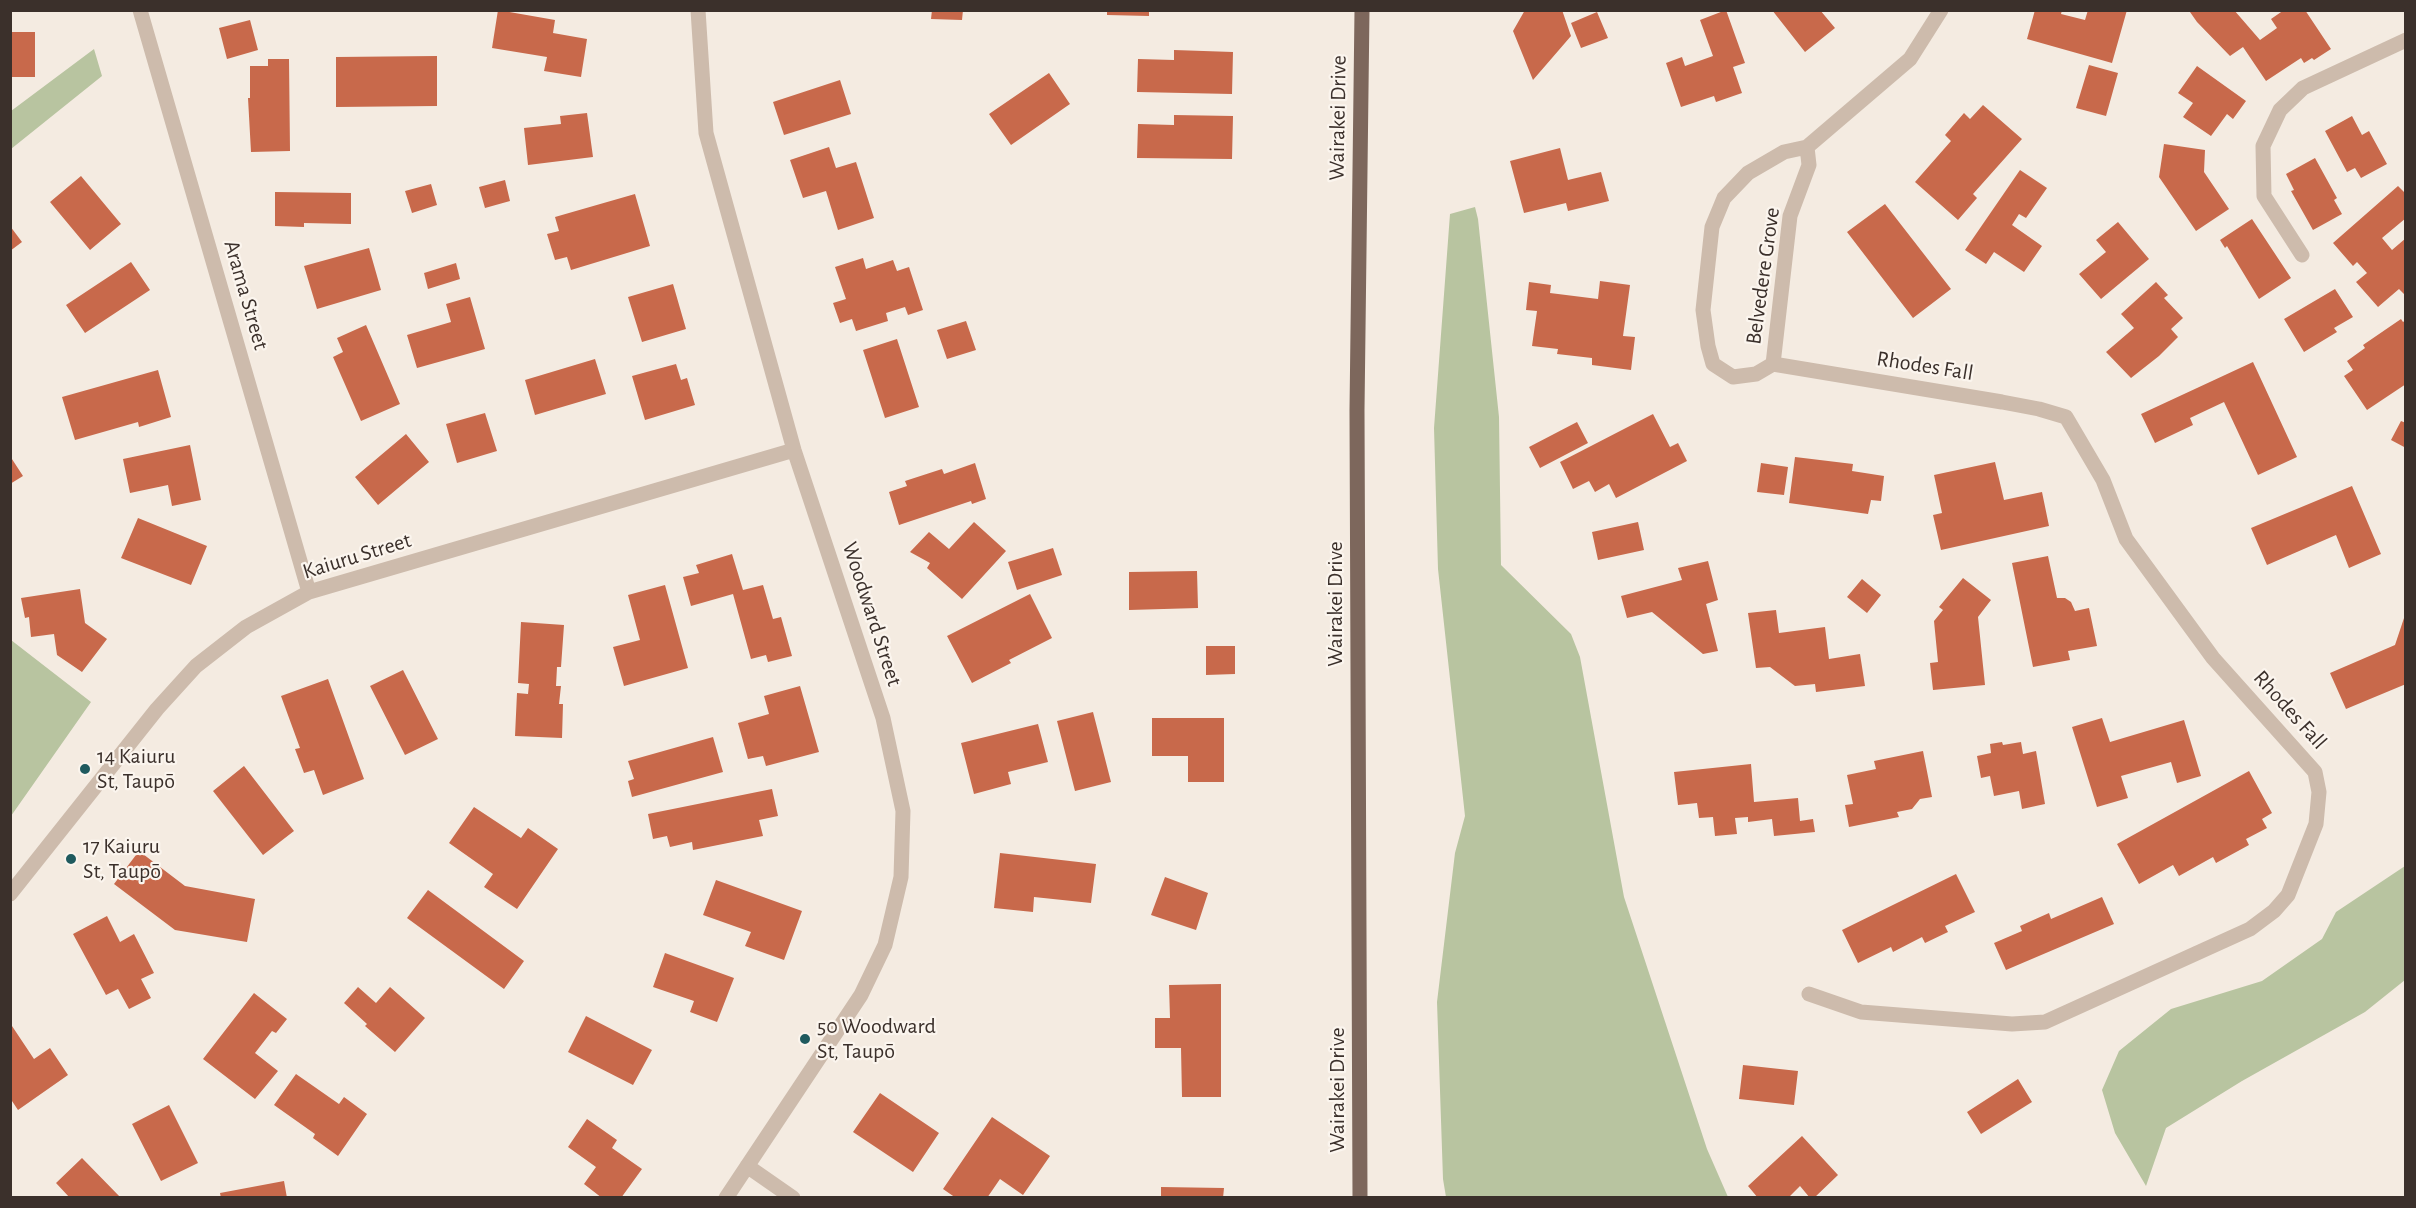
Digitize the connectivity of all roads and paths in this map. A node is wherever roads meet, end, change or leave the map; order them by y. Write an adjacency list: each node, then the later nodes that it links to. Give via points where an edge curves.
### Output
1 (141, 10): 10 (street, Arama Street)
2 (698, 10): 9 (street, Woodward Street, via 706,133)
3 (1362, 10): 16 (main road, Wairakei Drive, via 1357,410)
4 (1941, 10): 6 (street, Belvedere Grove, via 1910,59)
5 (2406, 39): 7 (street, via 2303,88 2280,110 2263,146 2264,196)
6 (1807, 147): 8 (street, Belvedere Grove, via 1809,165 1790,216); 8 (street, Belvedere Grove, via 1784,152 1748,173 1724,198 1712,227 1703,310 1713,364 1733,377 1756,374)
7 (2302, 255)
8 (1773, 364): 12 (street, Rhodes Fall, via 2002,402 2066,417 2103,480 2126,539 2212,658 2315,772 2319,792 2316,824 2288,895 2274,912 2250,929 2044,1022 1861,1012)
9 (794, 450): 10 (street, Kaiuru Street); 13 (street, Woodward Street, via 883,718 903,811 901,877 885,945 861,995)
10 (309, 592): 11 (street, Kaiuru Street, via 246,627 196,666 157,709)
11 (10, 894)
12 (1809, 994)
13 (747, 1166): 14 (street, Woodward Street); 15 (street)
14 (726, 1197)
15 (793, 1197)
16 (1359, 1197)

